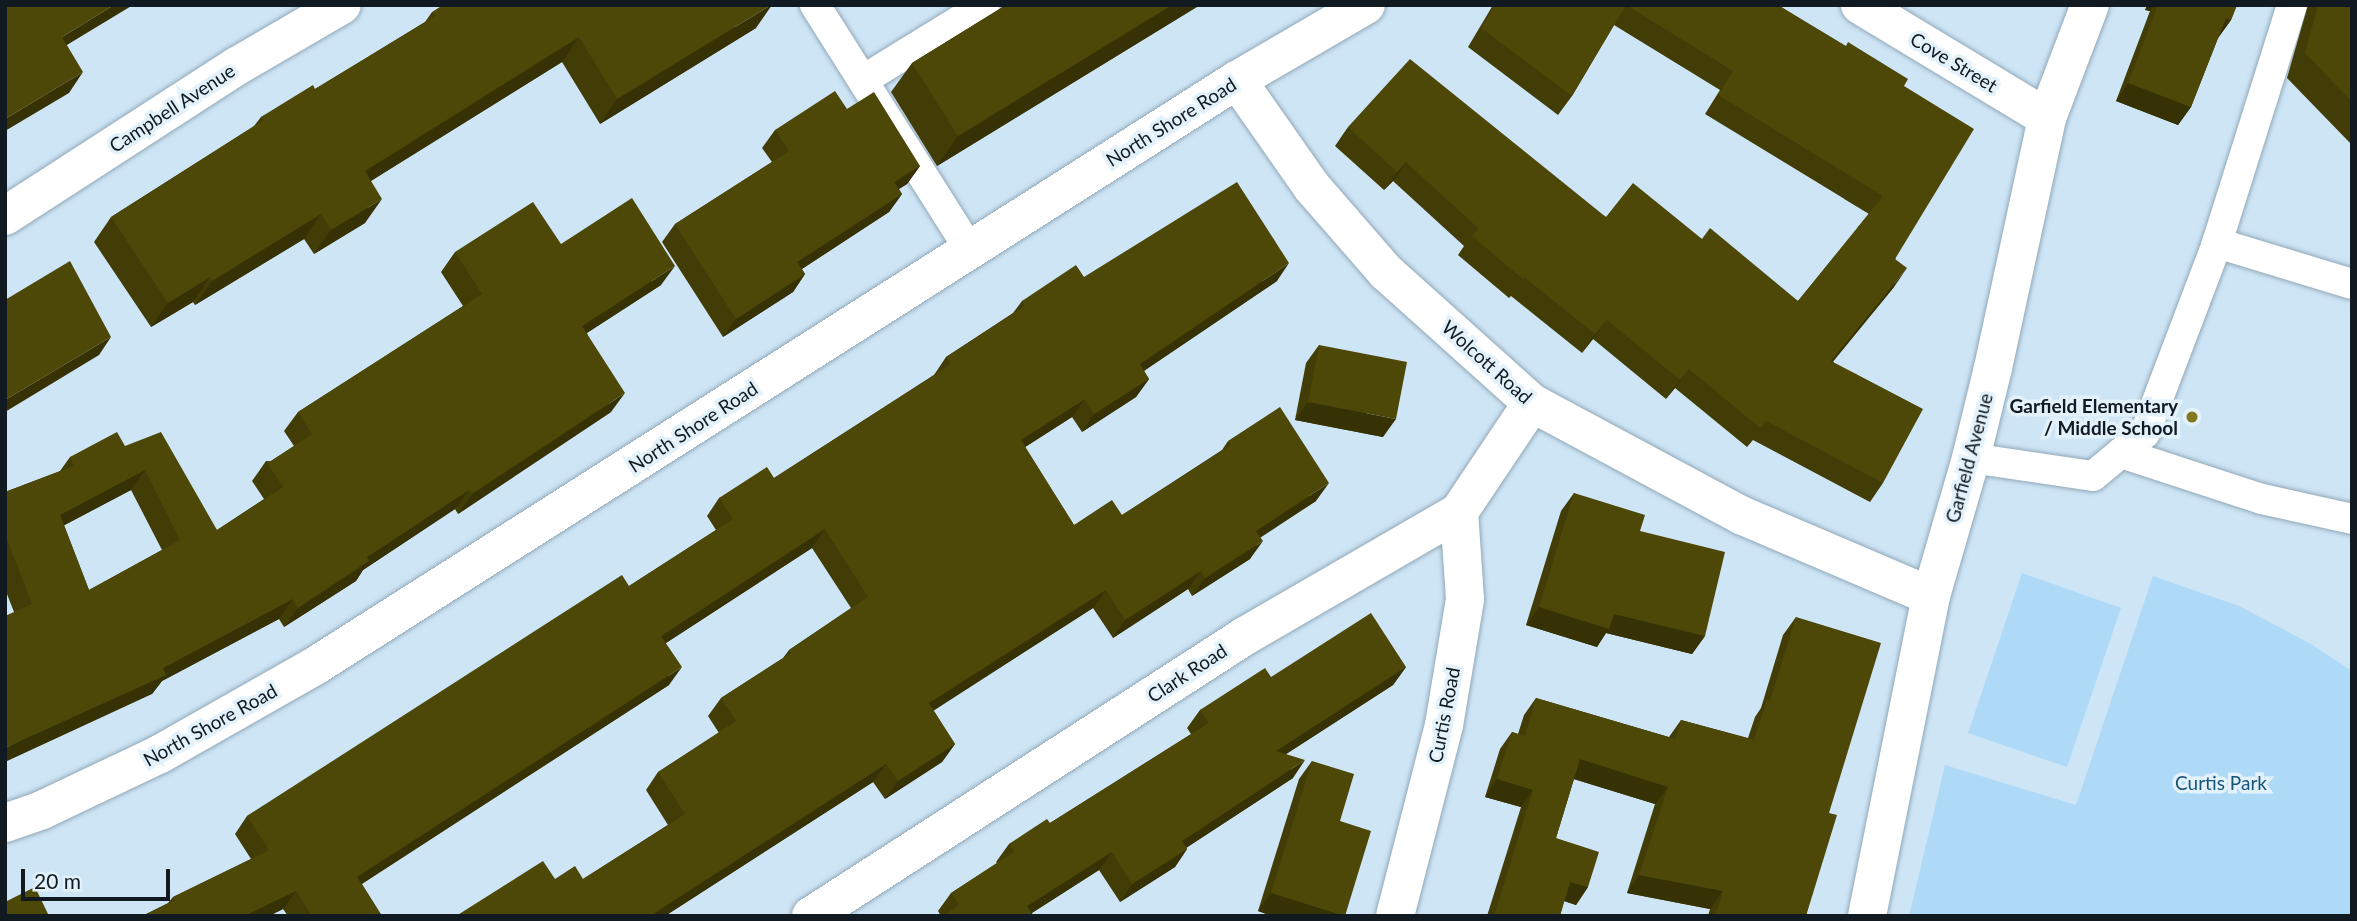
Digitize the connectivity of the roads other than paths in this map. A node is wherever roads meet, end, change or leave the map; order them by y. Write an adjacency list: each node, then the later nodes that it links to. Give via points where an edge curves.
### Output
1 (342, 5): 11 (street, Campbell Avenue, via 237,66)
2 (815, 5): 8 (lane)
3 (985, 5): 8 (lane)
4 (1366, 5): 9 (street, North Shore Road)
5 (1860, 5): 10 (street, Cove Street)
6 (2090, 5): 10 (street, Garfield Avenue)
7 (2292, 5): 12 (lane)
8 (863, 80): 13 (lane)
9 (1237, 80): 13 (street, North Shore Road); 15 (street, Wolcott Road, via 1312,187 1386,272)
10 (2047, 118): 17 (street, Garfield Avenue)
11 (5, 216)
12 (2217, 243): 14 (lane); 16 (lane, via 2146,433)
13 (970, 250): 21 (street, North Shore Road, via 315,666 160,754)
14 (2352, 284)
15 (1532, 403): 18 (street, Clark Road); 20 (street, Wolcott Road, via 1743,516)
16 (2121, 453): 17 (lane, via 2093,476); 19 (lane, via 2262,499)
17 (1971, 458): 20 (street, Garfield Avenue)
18 (1459, 512): 22 (street, Clark Road, via 1245,636); 23 (street, Curtis Road, via 1465,599 1444,725)
19 (2352, 519)
20 (1931, 596): 24 (street, Garfield Avenue)
21 (5, 823)
22 (811, 916)
23 (1395, 916)
24 (1867, 916)

